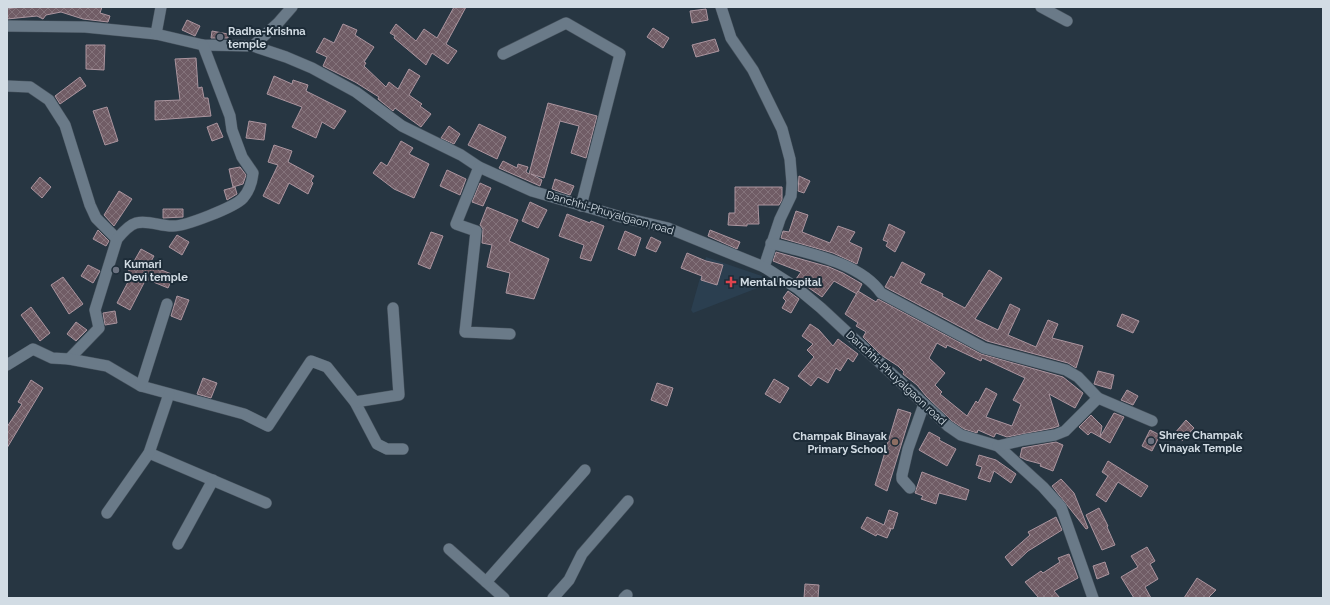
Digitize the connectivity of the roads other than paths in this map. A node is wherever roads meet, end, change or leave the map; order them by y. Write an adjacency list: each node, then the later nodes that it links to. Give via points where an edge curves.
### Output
1 (161, 7): 7 (street)
2 (292, 7): 9 (street)
3 (721, 7): 15 (street, via 731,38 753,70 782,129 790,159 791,196)
4 (1041, 7): 5 (street)
5 (1067, 22)
6 (7, 26): 7 (street, Danchhi-Phuyalgaon road, via 85,27)
7 (156, 34): 8 (street, Danchhi-Phuyalgaon road)
8 (203, 45): 9 (street, Danchhi-Phuyalgaon road); 14 (street, via 230,116 232,130 242,157 253,174 251,186 242,199 198,220 182,226 135,223)
9 (253, 46): 12 (street, Danchhi-Phuyalgaon road, via 312,68 356,92 402,126 461,155)
10 (503, 54): 13 (street, via 566,23 620,54)
11 (7, 86): 14 (street, via 30,87 49,100 64,125 90,206 96,218)
12 (479, 167): 13 (street, Danchhi-Phuyalgaon road, via 532,191); 19 (street, via 456,224 476,231 465,332)
13 (581, 206): 16 (street, Danchhi-Phuyalgaon road, via 668,228)
14 (117, 239): 20 (street, via 95,310 99,328)
15 (771, 243): 16 (street); 24 (street, via 796,249 858,272 870,280 881,293 984,348 1066,370 1078,377)
16 (764, 267): 26 (street, Danchhi-Phuyalgaon road, via 797,288 816,304)
17 (167, 304): 22 (street)
18 (393, 308): 25 (street, via 399,395)
19 (510, 334)
20 (70, 359): 21 (street, via 52,358 34,349); 22 (street, via 107,366)
21 (7, 365)
22 (141, 386): 23 (street)
23 (169, 394): 25 (street, via 244,414 268,426 311,361 327,367); 30 (street)
24 (1098, 398): 27 (street); 28 (street, via 1065,431)
25 (355, 402): 29 (street, via 377,444 387,449)
26 (924, 404): 28 (street, Danchhi-Phuyalgaon road, via 961,435); 33 (street, via 902,475 902,479)
27 (1152, 421)
28 (998, 446): 42 (street, Danchhi-Phuyalgaon road, via 1043,486 1061,507)
29 (403, 449)
30 (149, 453): 32 (street); 36 (street)
31 (585, 470): 39 (street)
32 (213, 480): 35 (street); 37 (street)
33 (910, 488)
34 (628, 501): 41 (street, via 582,554 569,580)
35 (266, 503)
36 (107, 513)
37 (178, 544)
38 (448, 550): 39 (street)
39 (486, 582): 40 (street)
40 (504, 598)
41 (553, 598)
42 (1093, 598)

